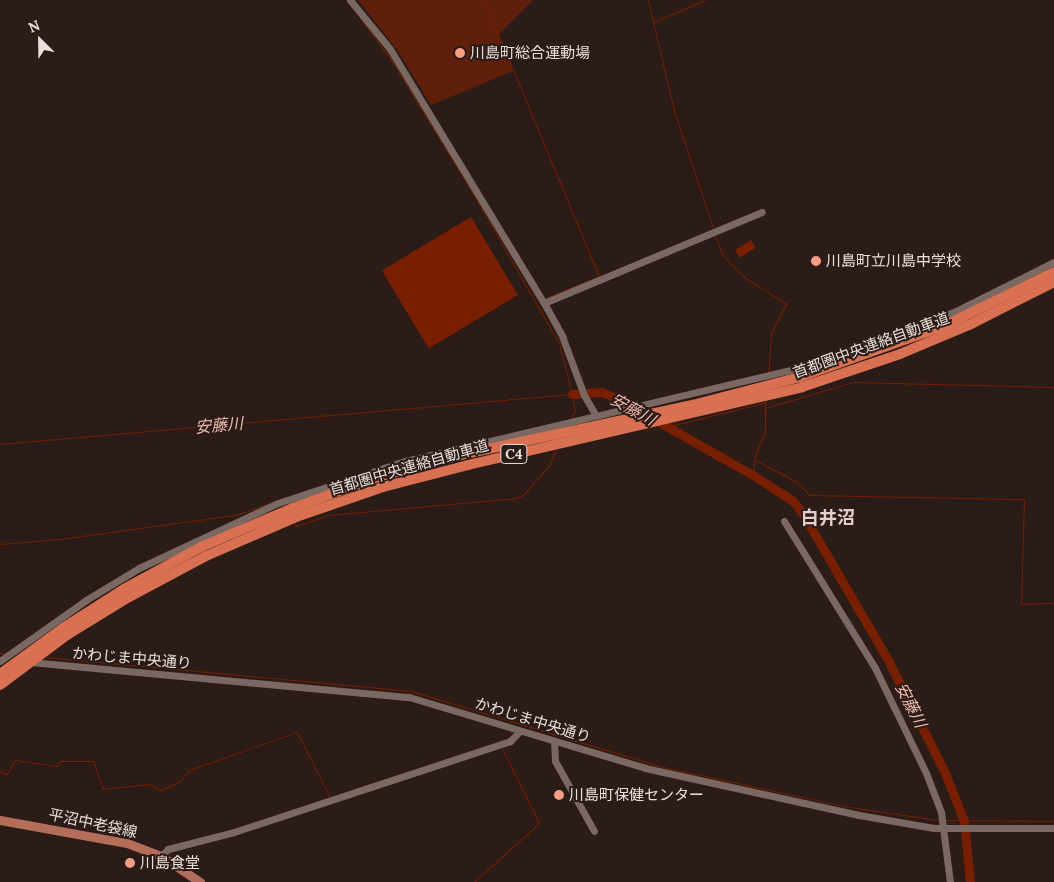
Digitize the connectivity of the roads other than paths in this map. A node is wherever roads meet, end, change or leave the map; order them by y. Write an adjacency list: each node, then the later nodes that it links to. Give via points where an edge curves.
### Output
1 (350, 0): 6 (street, via 393,54)
2 (762, 212): 6 (street)
3 (1054, 262): 7 (street, via 956,310 844,355 755,381)
4 (1054, 272): 10 (highway, 首都圏中央連絡自動車道 / C4, via 946,325 800,377 700,403 465,454 378,477 292,508 201,547 131,585 63,628)
5 (1054, 282): 11 (highway, 首都圏中央連絡自動車道 / C4, via 969,325 802,388 468,465 383,487 296,517 206,556 129,597 67,635)
6 (544, 303): 7 (street, via 562,336 584,395)
7 (596, 416): 9 (street, via 368,471 270,506 139,568 86,600)
8 (784, 521): 15 (street, via 803,547 886,688 933,790)
9 (1, 660): 12 (street, かわじま中央通り, via 409,697)
10 (0, 674)
11 (0, 685)
12 (520, 731): 13 (street, かわじま中央通り); 18 (street, via 510,741 234,832 168,849)
13 (554, 742): 15 (street, かわじま中央通り, via 696,780 859,815); 17 (street, via 555,762)
14 (0, 820): 18 (main road, 平沼中老袋線, via 94,835)
15 (944, 828): 16 (street, かわじま中央通り); 20 (street)
16 (1054, 828)
17 (594, 831)
18 (161, 856): 19 (main road, 平沼中老袋線)
19 (200, 882)
20 (950, 882)

